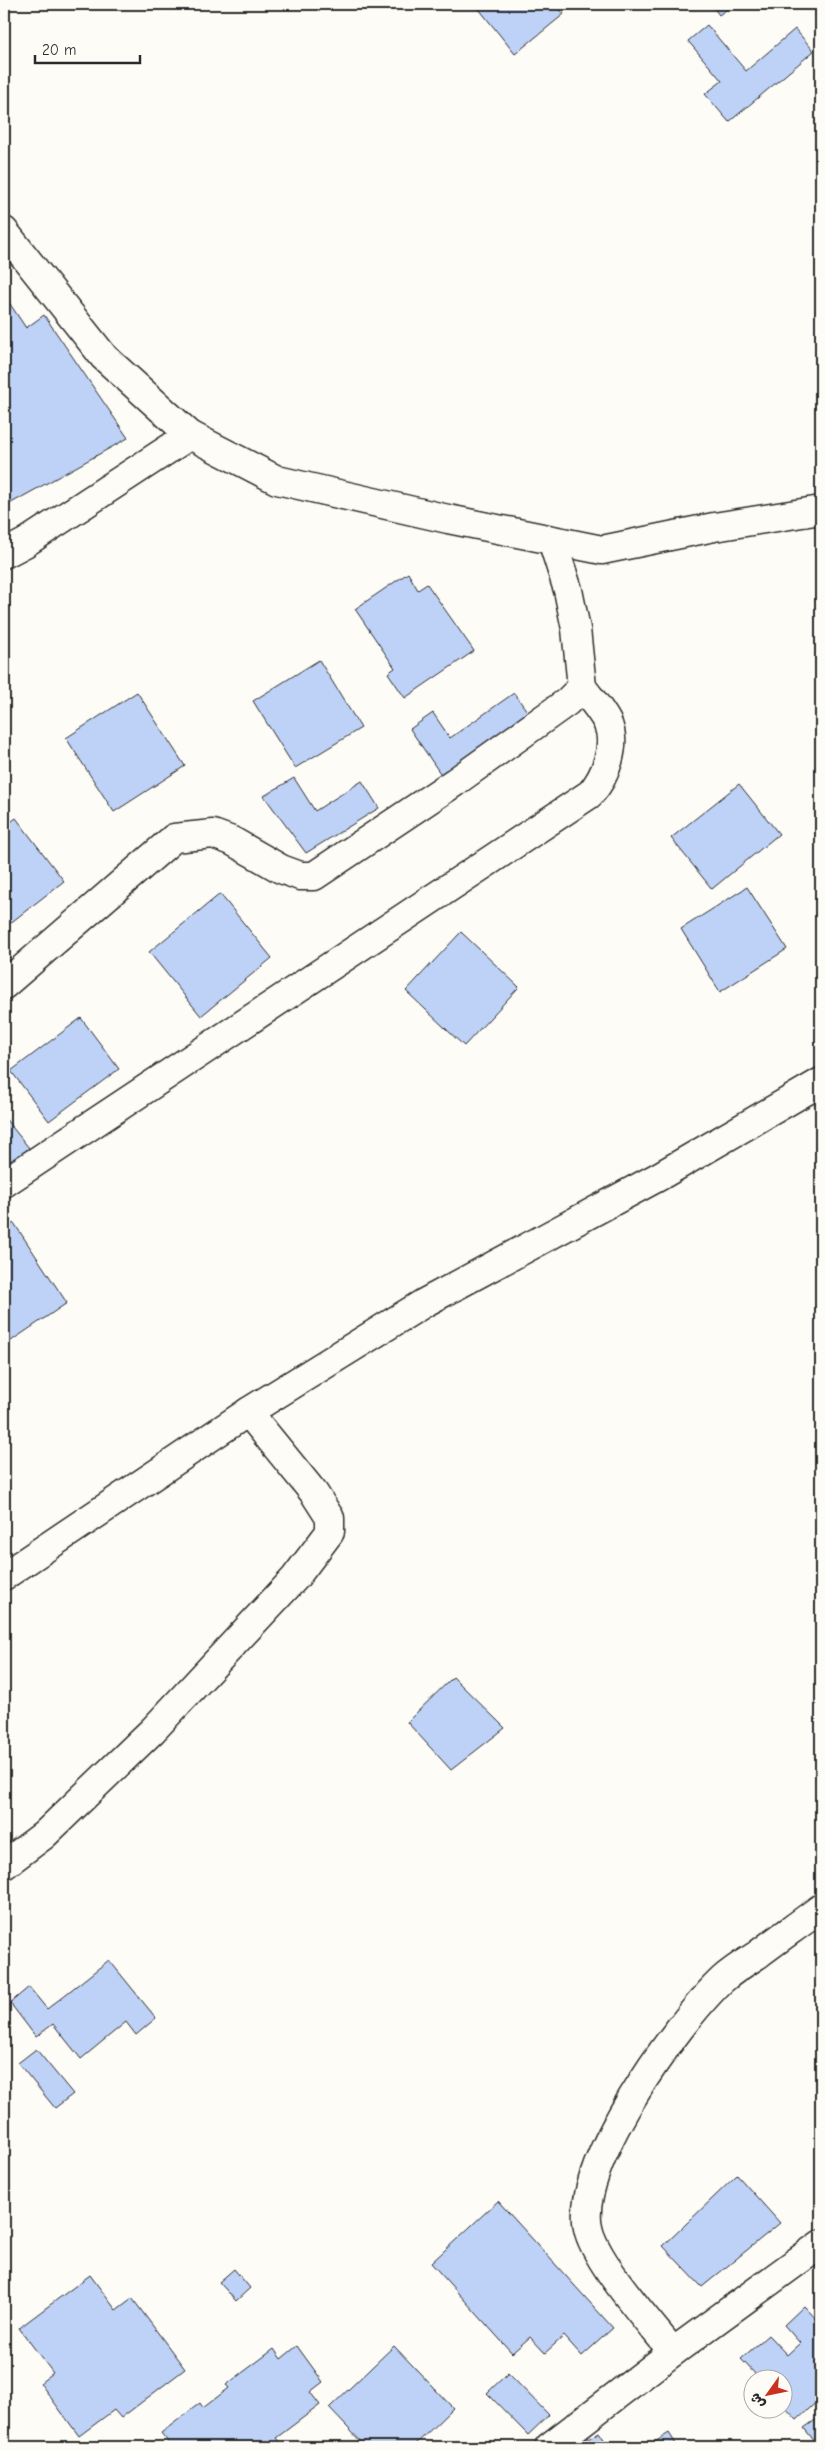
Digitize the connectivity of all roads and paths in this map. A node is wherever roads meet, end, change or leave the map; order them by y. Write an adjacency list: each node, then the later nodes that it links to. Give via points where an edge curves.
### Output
1 (4, 230): 2 (street, via 104,357)
2 (190, 435): 4 (street, via 277,480); 5 (street)
3 (821, 510): 4 (street, via 714,527 602,550)
4 (552, 540): 6 (street, via 576,628)
5 (4, 554)
6 (582, 687): 7 (street, via 568,702 455,782 314,876 300,876 281,869 232,841 212,834 174,838); 9 (street, via 607,723 610,736 607,770 590,794)
7 (4, 985)
8 (821, 1082): 10 (street, via 658,1177 424,1303)
9 (4, 1183)
10 (248, 1412): 11 (street); 12 (street, via 314,1493 330,1518 330,1532 295,1578 153,1730 44,1835)
11 (4, 1576)
12 (4, 1865)
13 (821, 1908): 15 (street, via 724,1978 696,2008 626,2105 592,2185 586,2204 589,2232 617,2280)
14 (821, 2244): 15 (street)
15 (673, 2352): 16 (street)
16 (549, 2447)

